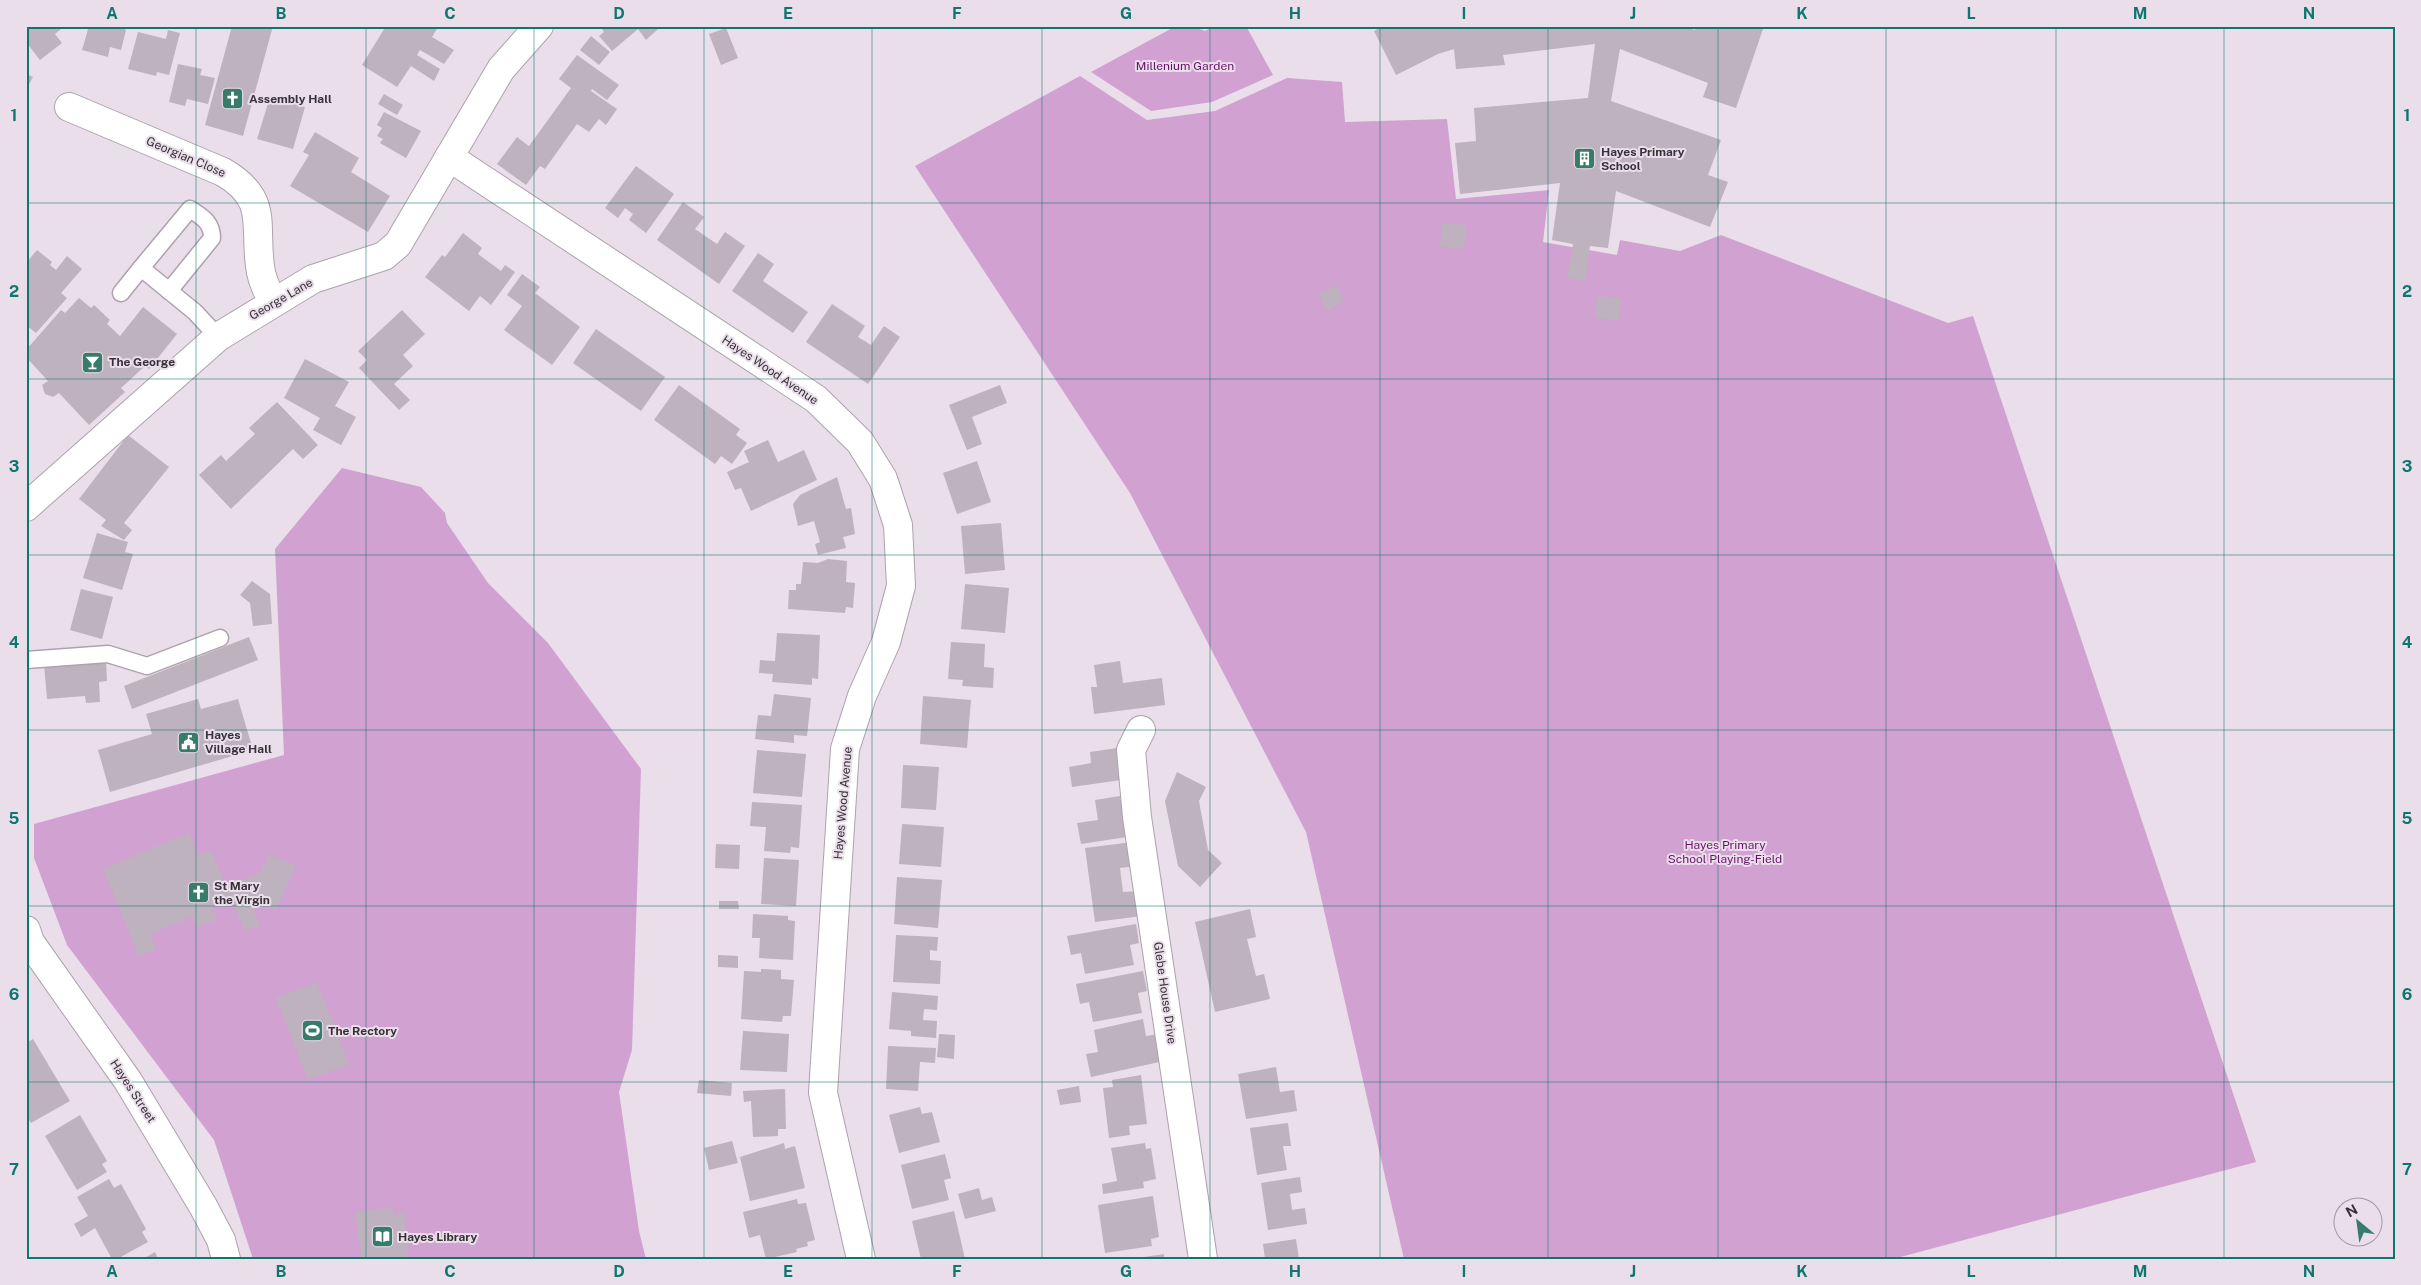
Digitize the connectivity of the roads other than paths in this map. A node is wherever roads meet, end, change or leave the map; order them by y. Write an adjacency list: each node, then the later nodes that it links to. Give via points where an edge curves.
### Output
1 (539, 26): 3 (street, George Lane, via 501,69)
2 (69, 107): 7 (street, Georgian Close, via 236,179 250,195 259,215 260,267)
3 (448, 157): 7 (street, George Lane, via 398,244 384,256 313,279); 15 (street, Hayes Wood Avenue, via 816,400 860,442 883,479 898,525 901,586 886,642 862,696 845,749 824,1094)
4 (141, 268): 5 (lane); 5 (lane, via 190,209 206,219 212,238); 6 (lane)
5 (169, 291): 8 (lane)
6 (121, 293)
7 (273, 302): 8 (street, George Lane)
8 (218, 337): 9 (street, George Lane)
9 (26, 507)
10 (220, 638): 11 (lane, via 146,666 108,654)
11 (26, 660)
12 (1141, 730): 16 (street, Glebe House Drive, via 1131,750 1137,817)
13 (27, 939): 14 (street, Hayes Street, via 128,1081 203,1206 221,1240)
14 (226, 1259)
15 (861, 1259)
16 (1203, 1259)

